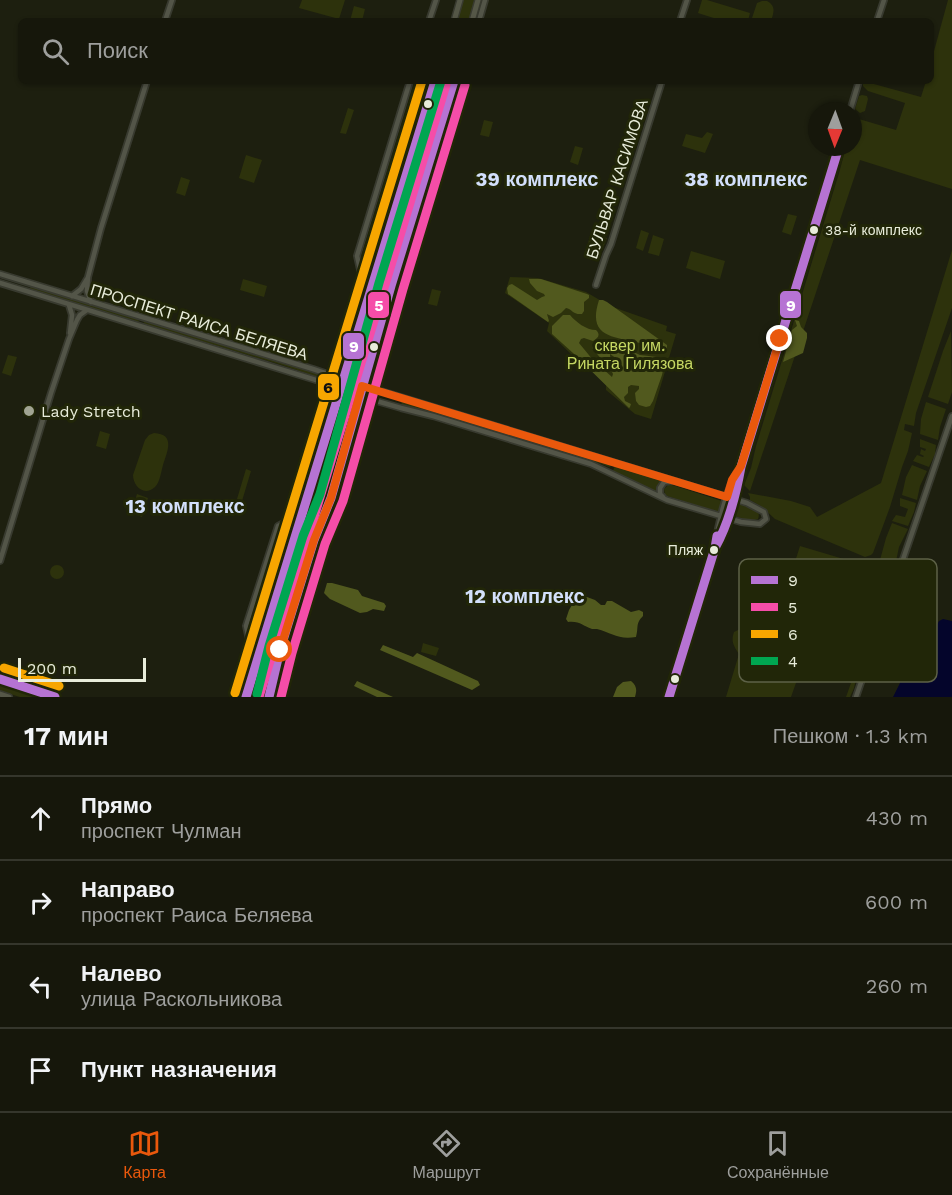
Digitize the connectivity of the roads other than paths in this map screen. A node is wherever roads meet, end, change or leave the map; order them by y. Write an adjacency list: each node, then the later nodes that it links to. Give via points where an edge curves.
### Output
1 (172, 0): 8 (street)
2 (436, 0): 9 (street)
3 (460, 0): 10 (main road)
4 (478, 0): 11 (main road)
5 (485, 0): 12 (street)
6 (687, 0): 13 (street)
7 (884, 0): 14 (street)
8 (166, 18)
9 (430, 18)
10 (455, 18)
11 (473, 18)
12 (480, 18)
13 (681, 18)
14 (878, 18)
15 (146, 84): 26 (street)
16 (409, 84): 35 (street, via 357,256)
17 (434, 84): 25 (main road)
18 (453, 84): 30 (main road)
19 (459, 84): 36 (street, via 402,278)
20 (661, 84): 29 (street, БУЛЬВАР КАСИМОВА)
21 (858, 84): 22 (street)
22 (853, 102)
23 (836, 156): 49 (street)
24 (0, 274): 28 (street, ПРОСПЕКТ РАИСА БЕЛЯЕВА)
25 (376, 276): 30 (main road, via 390,274); 35 (main road)
26 (88, 277): 32 (street); 33 (street)
27 (0, 283): 31 (street, ПРОСПЕКТ РАИСА БЕЛЯЕВА)
28 (33, 284): 31 (street, via 29,285); 32 (street, ПРОСПЕКТ РАИСА БЕЛЯЕВА)
29 (596, 285)
30 (391, 286): 36 (main road)
31 (30, 292): 34 (street, ПРОСПЕКТ РАИСА БЕЛЯЕВА)
32 (72, 296): 33 (street, ПРОСПЕКТ РАИСА БЕЛЯЕВА)
33 (91, 302): 38 (street, ПРОСПЕКТ РАИСА БЕЛЯЕВА)
34 (69, 305): 37 (street, ПРОСПЕКТ РАИСА БЕЛЯЕВА); 40 (street)
35 (366, 305): 41 (main road)
36 (386, 306): 42 (main road)
37 (87, 310): 39 (street, ПРОСПЕКТ РАИСА БЕЛЯЕВА); 40 (street, via 77,320)
38 (139, 316): 39 (street, via 142,322); 41 (street, ПРОСПЕКТ РАИСА БЕЛЯЕВА)
39 (135, 325): 43 (street, ПРОСПЕКТ РАИСА БЕЛЯЕВА)
40 (69, 339): 62 (street)
41 (343, 379): 42 (street, ПРОСПЕКТ РАИСА БЕЛЯЕВА); 43 (main road)
42 (362, 386): 44 (main road); 45 (street, ПРОСПЕКТ РАИСА БЕЛЯЕВА)
43 (340, 390): 44 (street, ПРОСПЕКТ РАИСА БЕЛЯЕВА); 52 (main road)
44 (359, 396): 46 (street, ПРОСПЕКТ РАИСА БЕЛЯЕВА); 56 (main road)
45 (406, 398): 46 (street, via 399,403); 48 (street, ПРОСПЕКТ РАИСА БЕЛЯЕВА)
46 (401, 408): 50 (street, ПРОСПЕКТ РАИСА БЕЛЯЕВА)
47 (952, 416): 61 (street)
48 (612, 462): 50 (street, via 613,468); 51 (street, ПРОСПЕКТ РАИСА БЕЛЯЕВА)
49 (741, 466): 53 (street); 54 (street)
50 (607, 471): 55 (street, ПРОСПЕКТ РАИСА БЕЛЯЕВА)
51 (674, 481): 53 (street, ПРОСПЕКТ РАИСА БЕЛЯЕВА); 55 (street, via 664,482 660,488 660,494)
52 (309, 493): 56 (main road, via 316,506); 57 (main road)
53 (727, 497): 54 (street, ПРОСПЕКТ РАИСА БЕЛЯЕВА); 58 (street)
54 (734, 499): 59 (street); 59 (street, ПРОСПЕКТ РАИСА БЕЛЯЕВА, via 765,512 766,519 760,524)
55 (667, 500): 58 (street, ПРОСПЕКТ РАИСА БЕЛЯЕВА)
56 (328, 504): 64 (main road); 72 (street, via 329,514)
57 (302, 513): 63 (main road); 65 (street, via 278,526 246,626)
58 (722, 516): 59 (street, ПРОСПЕКТ РАИСА БЕЛЯЕВА); 60 (street)
59 (728, 518): 60 (street)
60 (715, 548): 73 (street)
61 (903, 559)
62 (0, 561)
63 (265, 638): 64 (main road, via 277,637); 65 (main road)
64 (280, 650): 72 (main road)
65 (255, 667): 71 (main road)
66 (0, 679): 70 (main road)
67 (861, 682): 74 (street)
68 (0, 694): 69 (main road)
69 (9, 697)
70 (55, 697)
71 (246, 697)
72 (270, 697)
73 (669, 697)
74 (856, 697)

